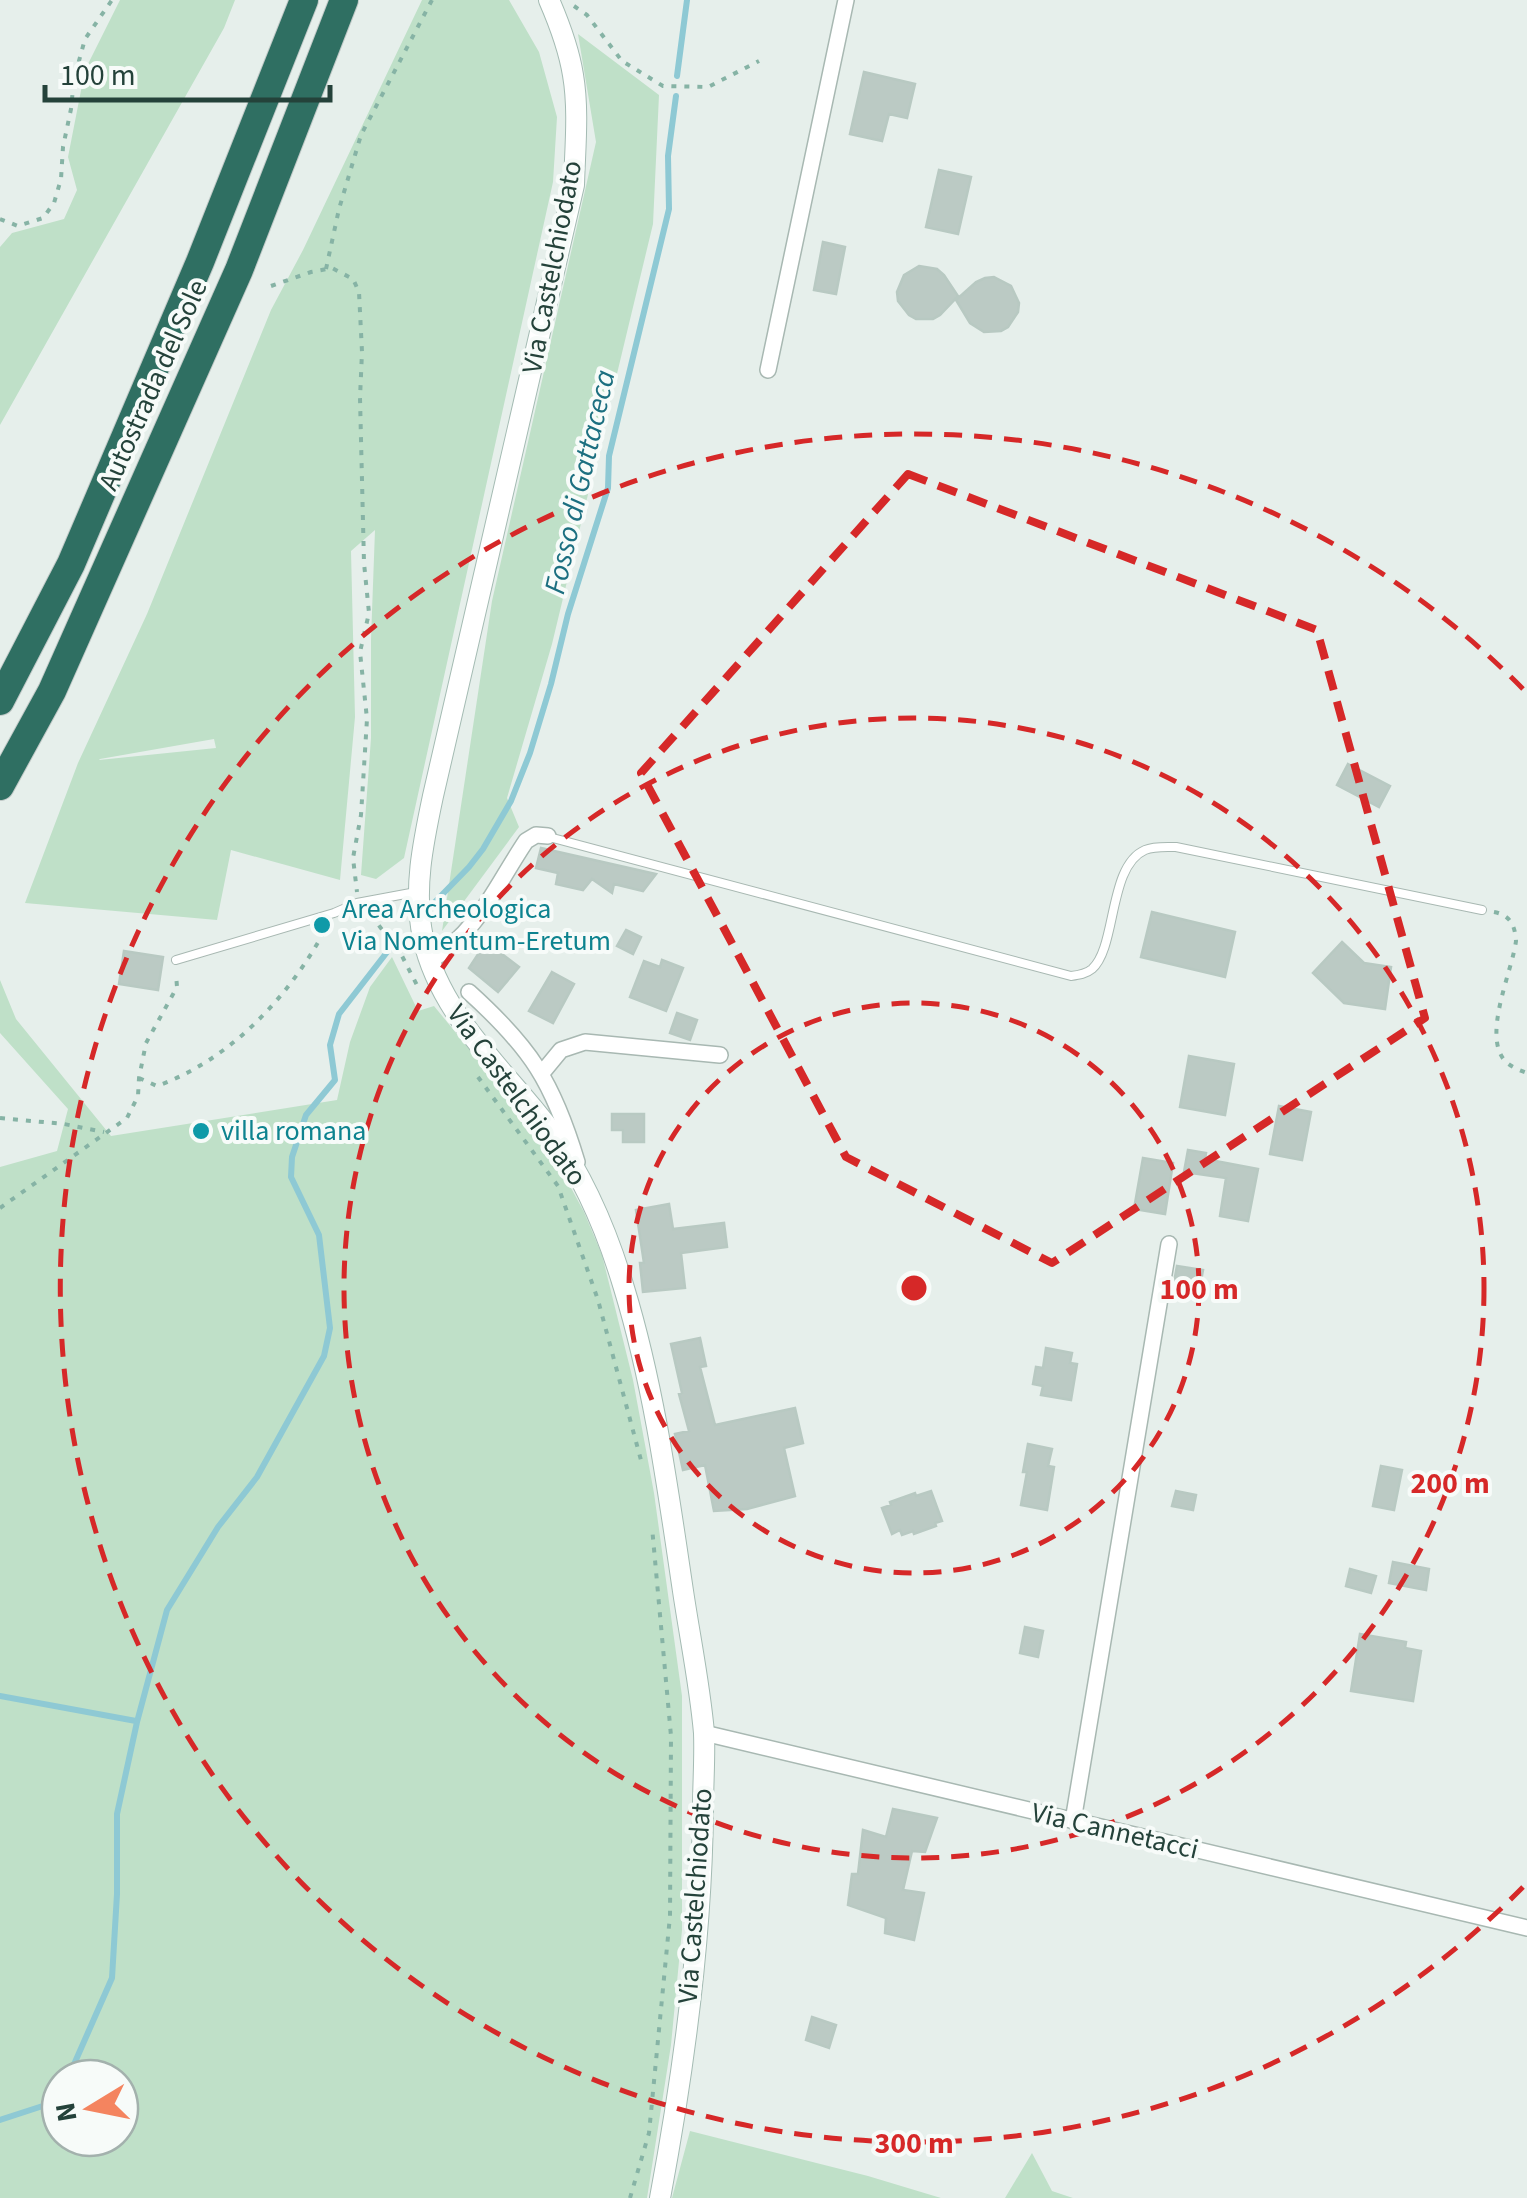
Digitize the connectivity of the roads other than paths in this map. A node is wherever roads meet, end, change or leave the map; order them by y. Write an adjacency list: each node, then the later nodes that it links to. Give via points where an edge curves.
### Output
1 (304, 0): 6 (highway, Autostrada del Sole, via 72,564)
2 (344, 0): 7 (highway, Autostrada del Sole, via 231,288 52,691)
3 (549, 0): 9 (street, Via Castelchiodato, via 573,76 574,185 430,810)
4 (846, 0): 5 (street)
5 (768, 370)
6 (0, 702)
7 (0, 786)
8 (548, 836): 10 (lane, via 1070,976 1088,972 1099,960 1127,868 1154,847); 12 (street, via 526,841 467,932)
9 (418, 892): 11 (lane, via 357,903); 12 (street, Via Castelchiodato)
10 (1482, 910)
11 (176, 960)
12 (430, 960): 16 (street, Via Castelchiodato, via 456,1014)
13 (468, 992): 15 (street)
14 (720, 1055): 15 (street, via 584,1042 561,1050)
15 (542, 1072): 16 (street)
16 (583, 1182): 18 (street, Via Castelchiodato, via 614,1255 642,1358)
17 (1168, 1244): 19 (street)
18 (704, 1733): 19 (street, Via Cannetacci); 21 (street, Via Castelchiodato, via 696,1938)
19 (1073, 1821): 20 (street, Via Cannetacci)
20 (1527, 1928)
21 (660, 2198)

